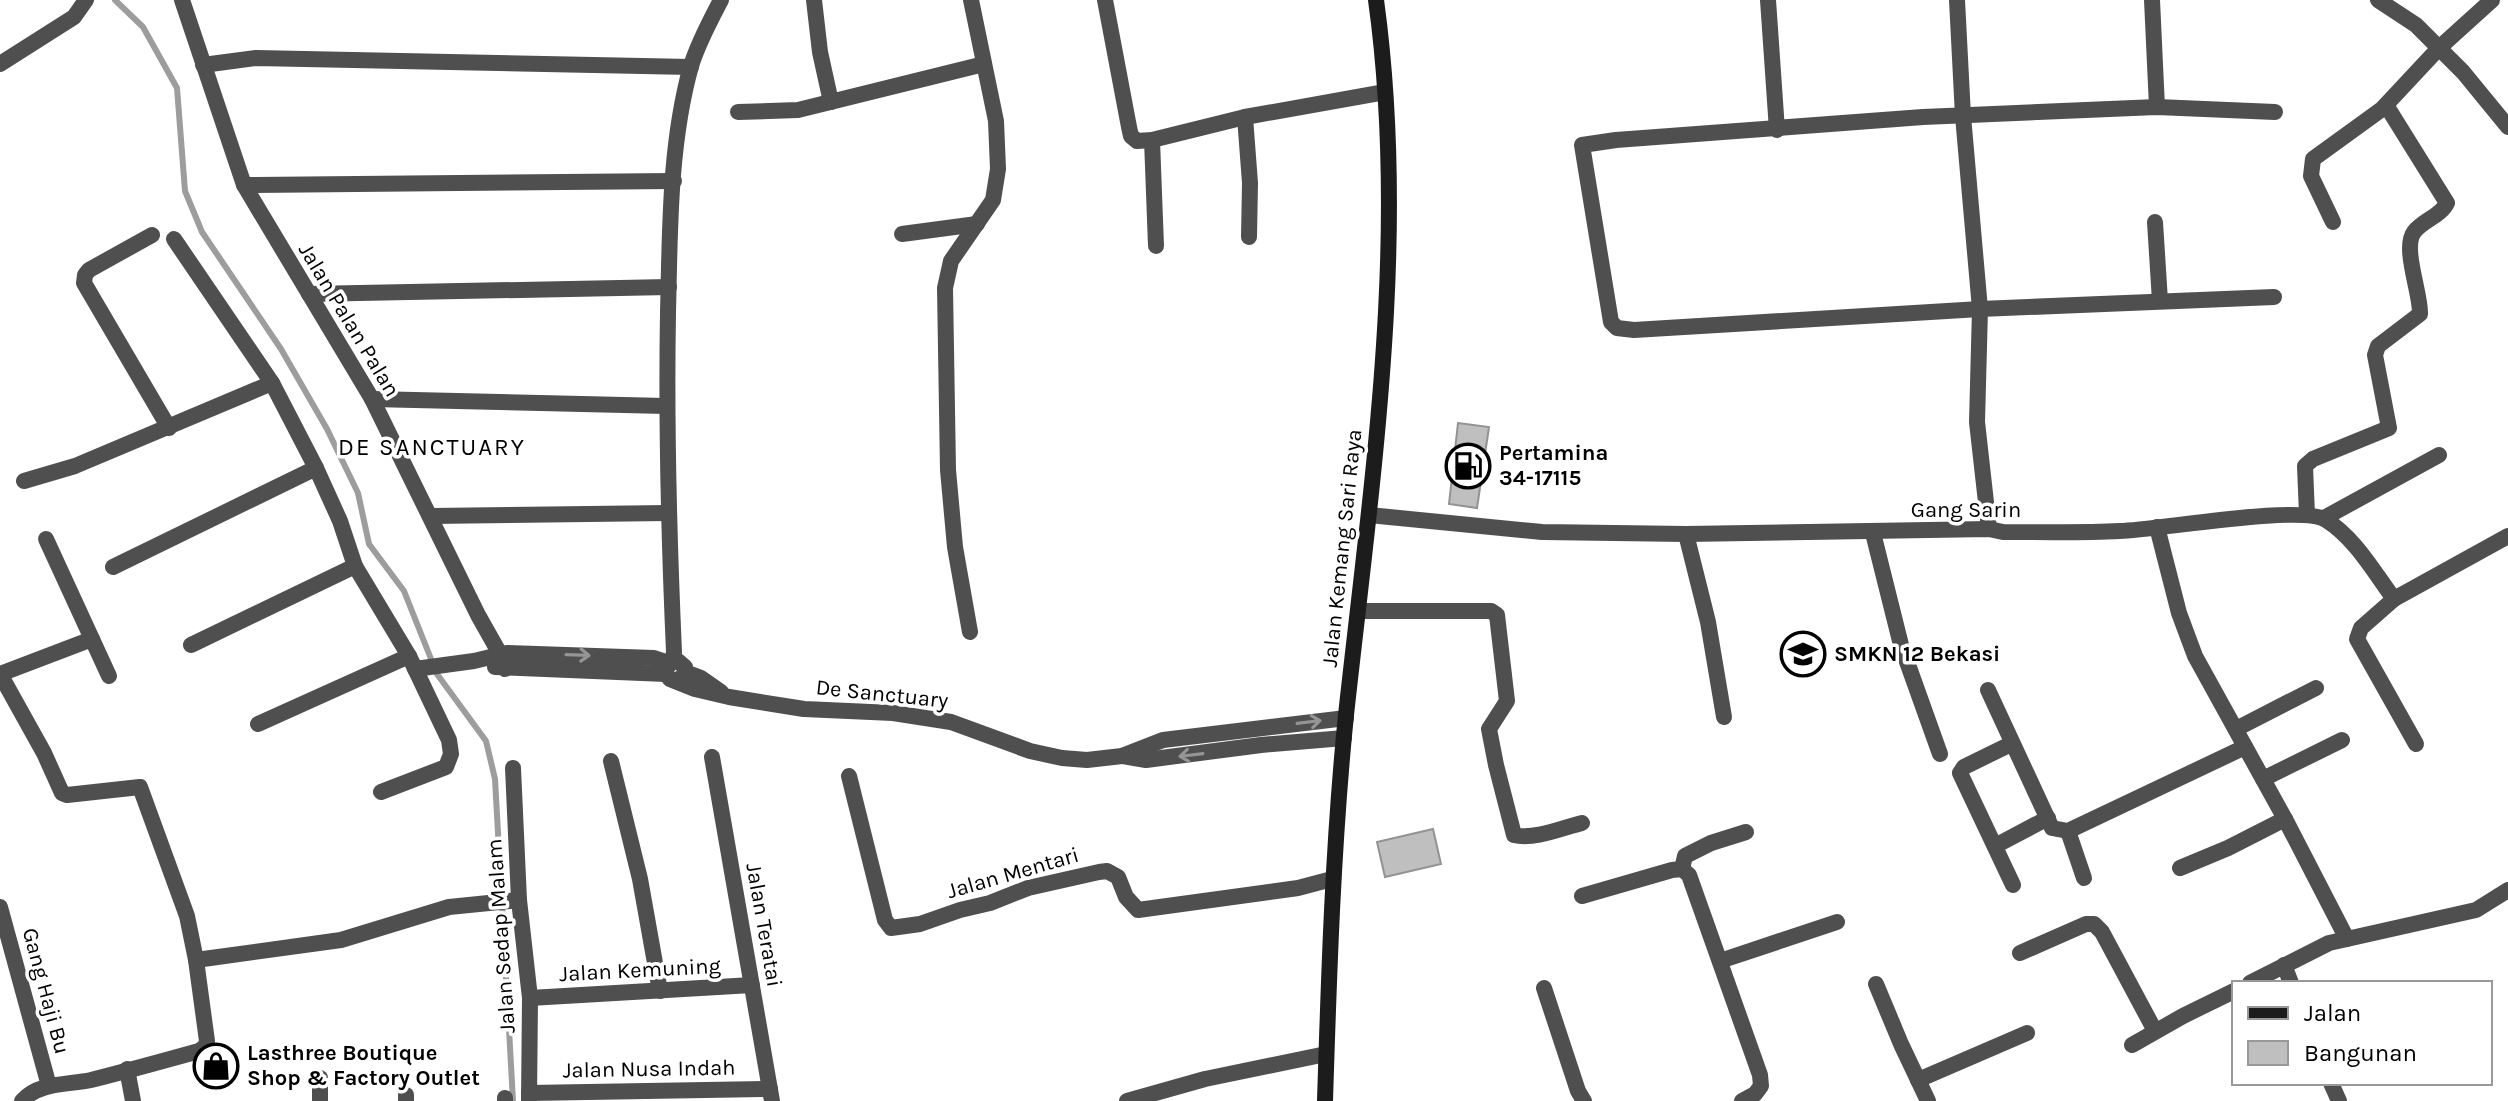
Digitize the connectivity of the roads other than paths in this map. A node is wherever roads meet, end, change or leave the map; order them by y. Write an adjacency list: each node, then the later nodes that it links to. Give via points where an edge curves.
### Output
1 (86, 0): 14 (street, via 74,17)
2 (182, 0): 16 (street, Jalan Palan Palan)
3 (721, 0): 17 (street)
4 (814, 0): 19 (street)
5 (971, 0): 15 (street)
6 (1105, 0): 28 (street, via 1131,136)
7 (1376, 0): 18 (main road, Jalan Kemang Sari Raya)
8 (1768, 0): 27 (street)
9 (1957, 0): 24 (street)
10 (2152, 0): 21 (street)
11 (2378, 0): 13 (street)
12 (2492, 0): 13 (street)
13 (2439, 48): 20 (street); 26 (street)
14 (0, 64)
15 (984, 64): 19 (street); 33 (street, via 996,121 998,169 993,200)
16 (203, 65): 17 (street, via 256,58); 30 (street, Jalan Palan Palan)
17 (691, 67): 29 (street)
18 (1385, 92): 25 (street); 52 (main road, Jalan Kemang Sari Raya, via 1388,304)
19 (831, 102): 22 (street, via 798,110)
20 (2386, 105): 32 (street, via 2313,159 2311,176); 54 (street, via 2447,203 2411,236 2420,314 2378,346 2375,355 2389,428 2305,466)
21 (2157, 107): 23 (street); 24 (street)
22 (738, 112)
23 (2275, 112)
24 (1963, 116): 27 (street); 43 (street)
25 (1245, 117): 28 (street); 36 (street)
26 (2508, 127)
27 (1777, 130): 43 (street, via 1582,145 1611,322 1617,328)
28 (1152, 140): 38 (street)
29 (674, 181): 30 (street); 39 (street)
30 (244, 185): 40 (street, Jalan Palan Palan)
31 (2155, 222): 42 (street)
32 (2333, 222)
33 (977, 224): 34 (street); 65 (street, via 951,261 945,288 948,470)
34 (902, 234)
35 (152, 235): 47 (street, via 89,270 84,283)
36 (1249, 237)
37 (174, 239): 44 (street)
38 (1156, 246)
39 (669, 287): 40 (street); 46 (street)
40 (309, 294): 45 (street, Jalan Palan Palan)
41 (2274, 297): 42 (street)
42 (2160, 301): 43 (street)
43 (1980, 309): 56 (street, via 1977,422)
44 (272, 383): 47 (street); 49 (street)
45 (372, 399): 46 (street); 53 (street, Jalan Palan Palan)
46 (666, 406): 51 (street)
47 (169, 428): 50 (street)
48 (2439, 455): 54 (street)
49 (316, 468): 61 (street); 62 (street)
50 (24, 481)
51 (668, 513): 53 (street); 70 (street)
52 (1369, 515): 58 (street, Gang Sarin, via 1542,532); 64 (main road, Jalan Kemang Sari Raya)
53 (431, 516): 68 (street, Jalan Palan Palan)
54 (2316, 516): 55 (street, Gang Sarin); 63 (street, via 2354,545)
55 (2157, 527): 56 (street, Gang Sarin); 77 (street, via 2195,656)
56 (1989, 529): 57 (street, Gang Sarin)
57 (1873, 533): 58 (street, Gang Sarin); 83 (street, via 1901,645)
58 (1686, 534): 74 (street)
59 (2508, 536): 63 (street)
60 (46, 539): 66 (street)
61 (355, 566): 67 (street); 69 (street)
62 (113, 567)
63 (2394, 599): 81 (street, via 2361,628 2357,639)
64 (1359, 611): 75 (main road, Jalan Kemang Sari Raya); 93 (street, via 1497,615 1507,701 1489,729 1514,835)
65 (970, 632)
66 (92, 639): 71 (street); 109 (street, via 0,674 62,793 140,787 187,916)
67 (191, 645)
68 (502, 661): 69 (street, via 434,666); 70 (street, via 654,658)
69 (412, 662): 76 (street); 90 (street, via 449,740 451,760 444,768)
70 (674, 666): 84 (street, De Sanctuary, via 695,689 729,697 951,722 1062,758)
71 (109, 676)
72 (2316, 688): 77 (street)
73 (1988, 690): 80 (street)
74 (1724, 717)
75 (1346, 718): 78 (main road, Jalan Kemang Sari Raya); 84 (street, De Sanctuary, one-way to 75, via 1163,740)
76 (258, 724)
77 (2236, 729): 82 (street)
78 (1344, 738): 84 (street, De Sanctuary, one-way to 84, via 1146,760); 100 (main road, Jalan Kemang Sari Raya)
79 (2342, 740): 89 (street)
80 (2011, 744): 91 (street); 96 (street, via 1960,773)
81 (2416, 744)
82 (2245, 747): 89 (street); 94 (street)
83 (1940, 754)
84 (1122, 756)
85 (712, 757): 115 (street, Jalan Teratai)
86 (611, 761): 117 (street)
87 (513, 768): 104 (street, Jalan Sedap Malam)
88 (849, 776): 100 (street, Jalan Mentari, via 891,928 1107,871 1118,877 1138,910)
89 (2263, 779): 92 (street)
90 (381, 792)
91 (2048, 818): 94 (street, via 2052,828); 96 (street)
92 (2285, 819): 97 (street); 107 (street)
93 (1582, 823)
94 (2068, 831): 99 (street)
95 (1746, 832): 98 (street, via 1685,856)
96 (1995, 846): 101 (street)
97 (2180, 868)
98 (1682, 869): 103 (street); 110 (street, via 1689,875)
99 (2084, 878)
100 (1332, 879): 123 (main road, Jalan Kemang Sari Raya)
101 (2013, 885)
102 (2508, 890): 107 (street, via 2476,910)
103 (1582, 896)
104 (507, 902): 109 (street, via 449,907 341,940); 119 (street, Jalan Sedap Malam)
105 (0, 907): 127 (street, Gang Haji Bu)
106 (1837, 922): 110 (street)
107 (2347, 939): 111 (street)
108 (2020, 953): 120 (street, via 2094,924)
109 (196, 960): 124 (street, via 205,1047)
110 (1720, 961): 136 (street, via 1760,1075 1761,1086)
111 (2284, 965): 112 (street); 113 (street)
112 (2254, 981)
113 (2290, 981)
114 (1876, 984): 126 (street)
115 (752, 985): 117 (street, Jalan Kemuning); 128 (street, Jalan Teratai)
116 (1544, 988): 135 (street)
117 (660, 991): 119 (street, Jalan Kemuning)
118 (2232, 992): 120 (street)
119 (530, 998): 129 (street, Jalan Sedap Malam)
120 (2155, 1031): 122 (street)
121 (2027, 1033): 126 (street)
122 (2132, 1045)
123 (1326, 1054): 133 (street); 134 (main road, Jalan Kemang Sari Raya)
124 (127, 1069): 127 (street); 131 (street)
125 (320, 1078): 132 (street)
126 (1918, 1080): 137 (street)
127 (49, 1086): 130 (street)
128 (771, 1095): 129 (street, Jalan Nusa Indah)
129 (529, 1097)
130 (22, 1101)
131 (133, 1101)
132 (320, 1101)
133 (1127, 1101)
134 (1325, 1101)
135 (1584, 1101)
136 (1742, 1101)
137 (1928, 1101)

